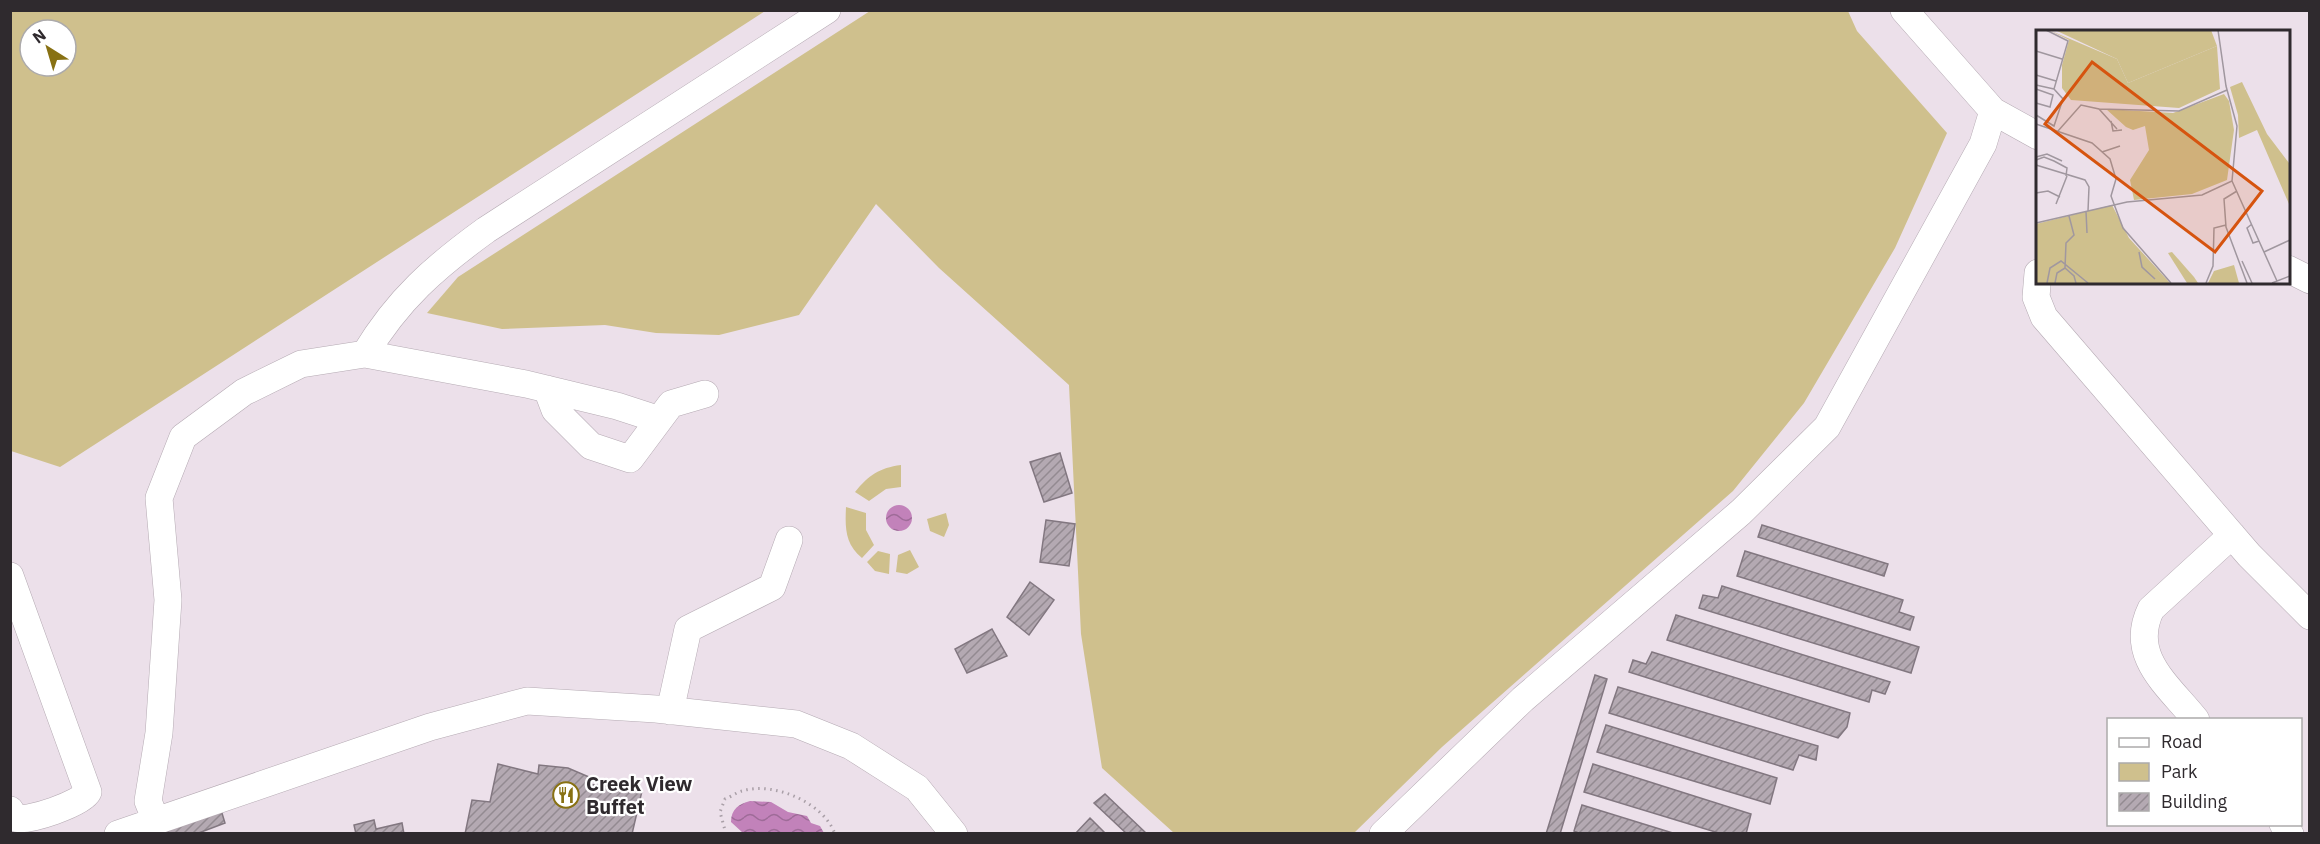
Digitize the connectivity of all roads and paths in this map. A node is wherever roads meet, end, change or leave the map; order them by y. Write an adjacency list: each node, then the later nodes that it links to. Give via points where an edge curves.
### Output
1 (827, 10): 8 (lane, via 442,262 411,290)
2 (1904, 10): 3 (lane)
3 (1993, 111): 4 (lane); 24 (lane, via 1983,144 1827,427 1741,512 1523,699)
4 (2036, 135)
5 (2290, 270): 6 (lane)
6 (2310, 280)
7 (2037, 284): 12 (lane, via 2036,297 2044,317)
8 (365, 354): 9 (lane); 19 (lane, via 301,364 243,392 183,437 159,498 168,600 159,733 148,801)
9 (547, 389): 11 (lane); 11 (lane, via 555,410 591,446 630,459)
10 (705, 394): 11 (lane, via 671,404)
11 (657, 420)
12 (2232, 535): 15 (lane); 17 (lane, via 2151,609 2143,625 2142,643 2151,665)
13 (789, 540): 16 (lane, via 772,587 688,629)
14 (10, 576): 18 (lane, via 88,792 80,801 27,819 15,818)
15 (2310, 616)
16 (670, 711): 19 (lane, via 528,701 430,727); 23 (lane, via 796,724 851,746 917,788)
17 (2194, 718)
18 (10, 810)
19 (156, 821): 20 (lane)
20 (118, 834)
21 (726, 834): 22 (path, via 720,812 725,799 758,789 775,791 815,807 831,822)
22 (835, 834)
23 (954, 834)
24 (1383, 834)

